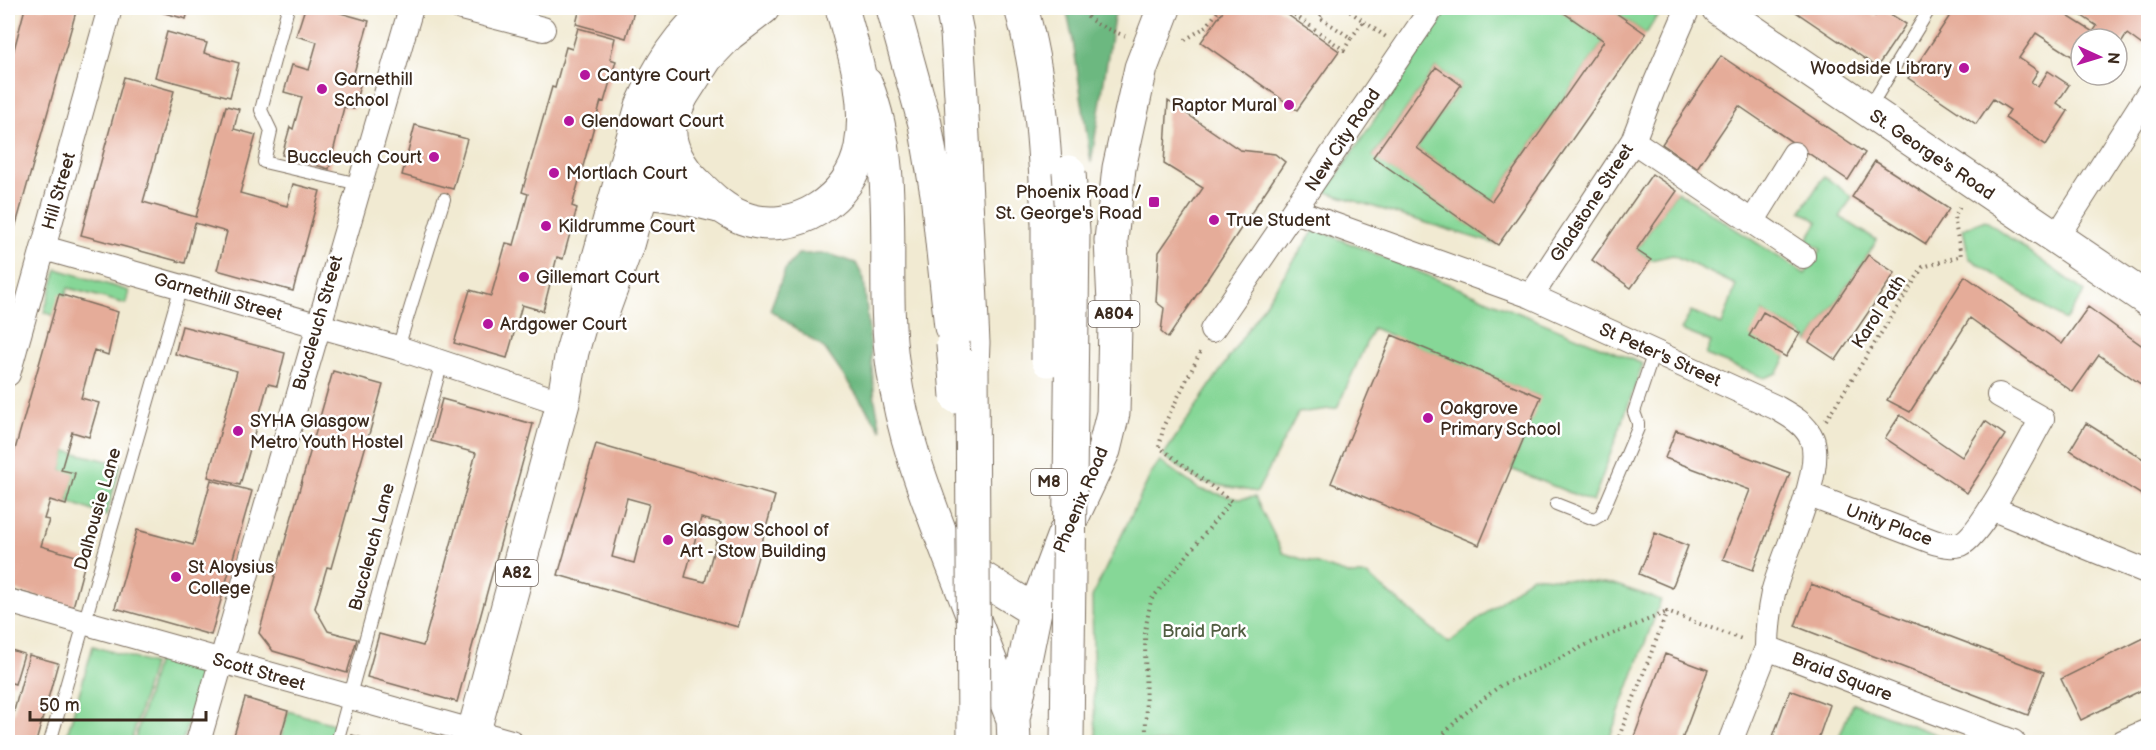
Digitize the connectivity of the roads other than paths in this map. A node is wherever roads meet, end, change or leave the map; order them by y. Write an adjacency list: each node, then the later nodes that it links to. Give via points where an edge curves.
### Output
1 (110, 8): 33 (street, Hill Street)
2 (288, 8): 26 (lane, via 261,110 271,130 264,162)
3 (411, 8): 26 (street, Buccleuch Street)
4 (461, 8): 18 (street)
5 (714, 8): 28 (main road, A82, via 678,42 652,83 632,136)
6 (761, 8): 22 (main road, A82, via 706,58)
7 (833, 8): 20 (main road, A804)
8 (842, 8): 20 (main road)
9 (893, 8): 42 (main road, via 931,159)
10 (952, 8): 42 (main road, via 957,33 973,343)
11 (1021, 8): 66 (main road, M8, bridge, via 1044,145 1052,575)
12 (1043, 8): 66 (main road, bridge, via 1063,110 1073,231)
13 (1164, 8): 53 (main road, Phoenix Road / A804, via 1141,68 1119,168 1111,240 1113,413 1104,450 1063,537)
14 (1432, 8): 30 (street, New City Road)
15 (1688, 8): 24 (street, Gladstone Street)
16 (1718, 8): 23 (main road, St. George's Road)
17 (1930, 8): 23 (lane)
18 (512, 14): 19 (street)
19 (543, 28)
20 (857, 63): 29 (main road, via 861,148 856,164 837,193 816,211 779,223 742,218); 50 (main road, A804, via 882,137 888,202 888,321 899,405 913,459)
21 (2148, 94): 32 (street)
22 (681, 97): 28 (main road, A82, via 661,124); 29 (main road, via 670,127 674,151 687,175)
23 (1867, 111): 32 (main road, St. George's Road)
24 (1633, 141): 31 (street); 36 (street, Gladstone Street)
25 (1794, 154): 31 (street)
26 (358, 184): 38 (street, Buccleuch Street)
27 (444, 199): 40 (lane)
28 (628, 200): 29 (main road, via 678,196); 46 (main road, A82, via 572,352)
29 (721, 207)
30 (1295, 211): 36 (street, St Peter's Street); 39 (street, New City Road)
31 (1752, 222): 34 (street)
32 (2056, 238): 37 (main road, St. George's Road)
33 (44, 248): 35 (street, Garnethill Street); 44 (street, Hill Street)
34 (1803, 256)
35 (181, 286): 38 (street, Garnethill Street); 54 (lane, Dalhousie Lane)
36 (1531, 296): 41 (street, St Peter's Street)
37 (2148, 300)
38 (317, 326): 40 (street, Garnethill Street); 56 (street, Buccleuch Street)
39 (1212, 330)
40 (398, 348): 43 (street, Garnethill Street)
41 (1654, 352): 47 (street, St Peter's Street, via 1775,407 1806,428 1815,458); 48 (lane, via 1634,412 1638,428 1601,515 1594,519)
42 (963, 355): 65 (main road, bridge)
43 (442, 362): 46 (street, Garnethill Street); 57 (lane, Buccleuch Lane)
44 (8, 374)
45 (1999, 395): 49 (street, Unity Place, via 2042,419)
46 (563, 403): 60 (main road, A82)
47 (1807, 494): 49 (street, Unity Place, via 1951,546 1963,543 1973,534); 55 (street, via 1773,592)
48 (1556, 504)
49 (1991, 508): 51 (street)
50 (951, 559): 53 (main road); 58 (main road, A804)
51 (2148, 572)
52 (8, 601): 54 (street, Scott Street)
53 (1035, 611): 58 (main road, Phoenix Road / A804)
54 (84, 622): 56 (street, Scott Street); 61 (lane, Dalhousie Lane)
55 (1767, 648): 67 (street); 68 (street, Braid Square)
56 (221, 661): 57 (street, Scott Street); 62 (street, Buccleuch Street)
57 (350, 697): 60 (street, Scott Street); 63 (lane, Buccleuch Lane)
58 (1013, 731)
59 (2148, 731): 69 (street)
60 (472, 737): 64 (street, Scott Street)
61 (50, 742)
62 (198, 742)
63 (337, 742)
64 (511, 742)
65 (974, 742)
66 (1066, 742)
67 (1730, 742)
68 (2013, 742)
69 (2123, 742)

